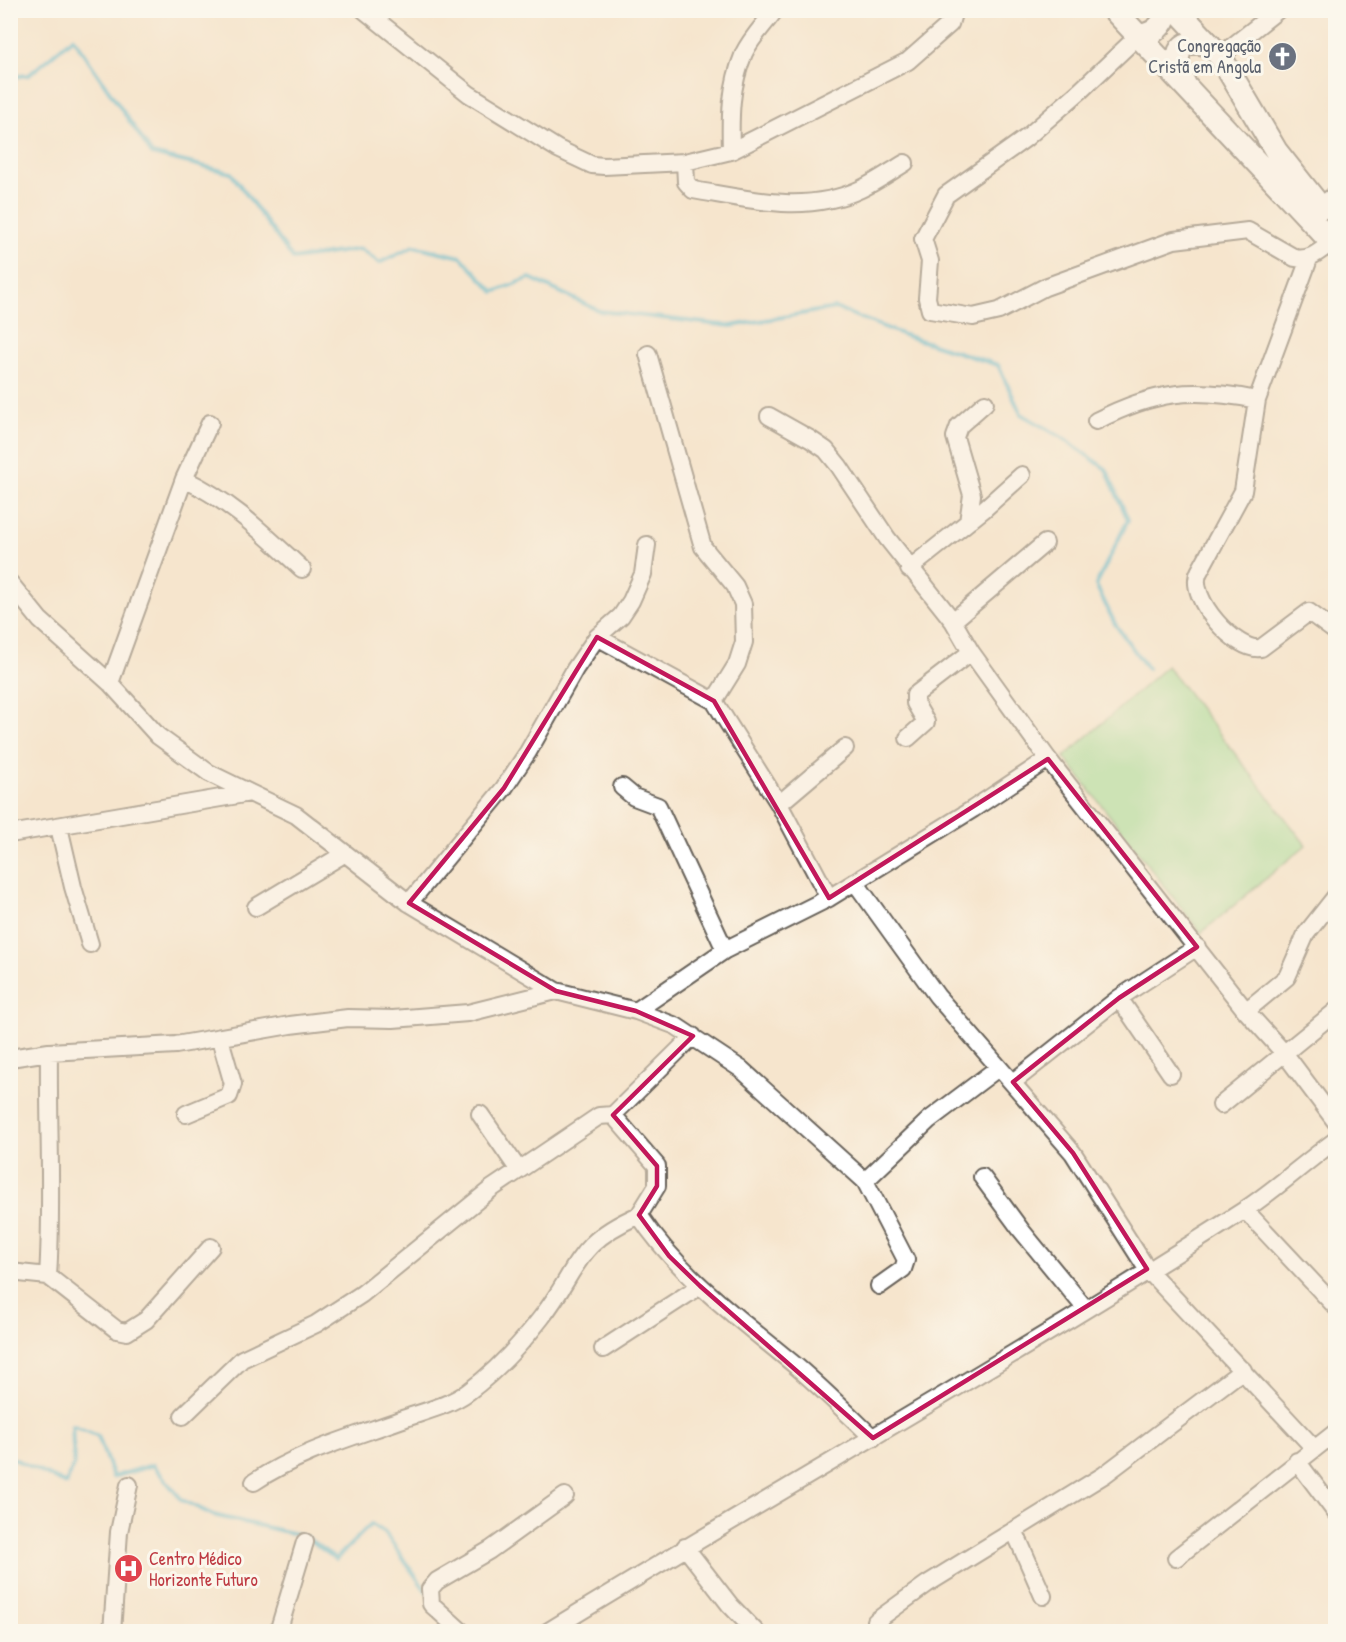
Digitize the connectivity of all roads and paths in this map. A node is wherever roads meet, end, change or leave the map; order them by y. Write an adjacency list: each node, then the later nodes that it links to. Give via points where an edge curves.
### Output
1 (364, 10): 12 (street, via 469,93 581,161 604,166)
2 (775, 10): 11 (street, via 745,51 738,73 730,102)
3 (954, 10): 11 (street, via 950,24 908,61)
4 (1114, 10): 8 (street)
5 (1167, 10): 8 (street, via 1157,30)
6 (1177, 10): 9 (street)
7 (1278, 10): 9 (street)
8 (1138, 36): 10 (street); 16 (street, via 1026,138 946,195 923,239 929,256 930,310 963,316 986,315 1038,290 1167,241 1240,231 1256,234 1295,258)
9 (1215, 51): 10 (street, via 1191,42 1182,46 1177,61); 14 (street, via 1276,151)
10 (1186, 88): 15 (street)
11 (731, 151): 12 (street)
12 (685, 162): 13 (street, via 686,182 693,190 792,205 859,190)
13 (905, 163)
14 (1328, 201): 15 (street)
15 (1334, 238): 16 (street)
16 (1309, 259): 18 (street)
17 (648, 354): 36 (street, via 702,547 735,586 743,604 741,653)
18 (1257, 400): 21 (street, via 1213,392 1174,393 1146,399); 32 (street, via 1243,491 1196,576 1197,593 1213,617 1240,642 1255,649 1308,612)
19 (985, 403): 25 (street, via 959,426 956,437 972,495)
20 (769, 416): 29 (street, via 826,450)
21 (1096, 421)
22 (210, 423): 24 (street)
23 (1022, 474): 25 (street)
24 (184, 479): 28 (street, via 254,523); 35 (street)
25 (968, 522): 29 (street)
26 (1045, 543): 31 (street)
27 (647, 545): 33 (street, via 643,574 632,601)
28 (303, 569)
29 (909, 569): 31 (street)
30 (10, 584): 35 (street, via 40,620)
31 (953, 621): 34 (street)
32 (1335, 632)
33 (597, 637): 36 (street); 49 (street, via 504,788)
34 (971, 652): 37 (street, via 915,695 915,703 926,722); 39 (street)
35 (110, 683): 41 (street, via 179,754)
36 (714, 701): 42 (street)
37 (908, 738)
38 (845, 748): 42 (street)
39 (1048, 759): 46 (street); 52 (street)
40 (622, 787): 53 (street, via 634,797 658,806)
41 (250, 793): 43 (street); 45 (street, via 296,815)
42 (779, 804): 48 (street)
43 (59, 827): 44 (street); 51 (street)
44 (10, 834)
45 (344, 854): 49 (street); 50 (street)
46 (855, 882): 48 (street); 64 (street, via 937,996)
47 (1335, 896): 57 (street, via 1306,934 1287,977)
48 (829, 898): 53 (street)
49 (409, 903): 54 (street)
50 (256, 907)
51 (90, 944)
52 (1197, 946): 55 (street); 57 (street)
53 (725, 950): 56 (street)
54 (556, 991): 56 (street); 60 (street, via 468,1013 348,1018)
55 (1119, 998): 65 (street); 66 (street)
56 (636, 1011): 59 (street)
57 (1246, 1011): 62 (street)
58 (1335, 1011): 62 (street)
59 (693, 1036): 70 (street); 75 (street, via 767,1090)
60 (220, 1039): 61 (street, via 134,1049); 68 (street, via 233,1084 229,1096)
61 (49, 1052): 63 (street); 81 (street, via 52,1206)
62 (1285, 1054): 67 (street); 71 (street)
63 (10, 1058)
64 (998, 1068): 66 (street); 75 (street, via 929,1120)
65 (1171, 1074)
66 (1013, 1082): 79 (street, via 1073,1153)
67 (1221, 1105)
68 (186, 1114)
69 (480, 1114): 73 (street)
70 (613, 1115): 73 (street, via 599,1116); 77 (street, via 657,1166 657,1186)
71 (1335, 1122)
72 (1335, 1140): 76 (street)
73 (518, 1169): 88 (street, via 362,1294 316,1324 242,1359)
74 (982, 1177): 85 (street)
75 (865, 1181): 83 (street, via 906,1260 903,1269)
76 (1245, 1210): 79 (street); 84 (street)
77 (639, 1215): 82 (street, via 669,1256); 93 (street, via 605,1232 588,1246 542,1317 466,1393 435,1408 305,1453)
78 (211, 1247): 81 (street, via 146,1320 127,1332 117,1330)
79 (1148, 1269): 85 (street); 87 (street)
80 (10, 1272): 81 (street)
81 (48, 1276)
82 (700, 1286): 86 (street); 90 (street)
83 (879, 1286)
84 (1335, 1307)
85 (1085, 1308): 90 (street)
86 (603, 1349)
87 (1243, 1370): 91 (street); 97 (street, via 1104,1475)
88 (183, 1416)
89 (1335, 1432): 91 (street)
90 (873, 1438): 99 (street)
91 (1314, 1448): 92 (street)
92 (1297, 1461): 96 (street); 100 (street)
93 (254, 1482)
94 (129, 1485): 103 (street, via 119,1532)
95 (565, 1496): 105 (street, via 430,1589 431,1604)
96 (1335, 1513)
97 (1014, 1530): 101 (street); 102 (street)
98 (305, 1542): 104 (street)
99 (685, 1547): 106 (street); 107 (street)
100 (1176, 1558)
101 (1043, 1596)
102 (876, 1621)
103 (112, 1632)
104 (278, 1632)
105 (462, 1632)
106 (547, 1632)
107 (756, 1632)

